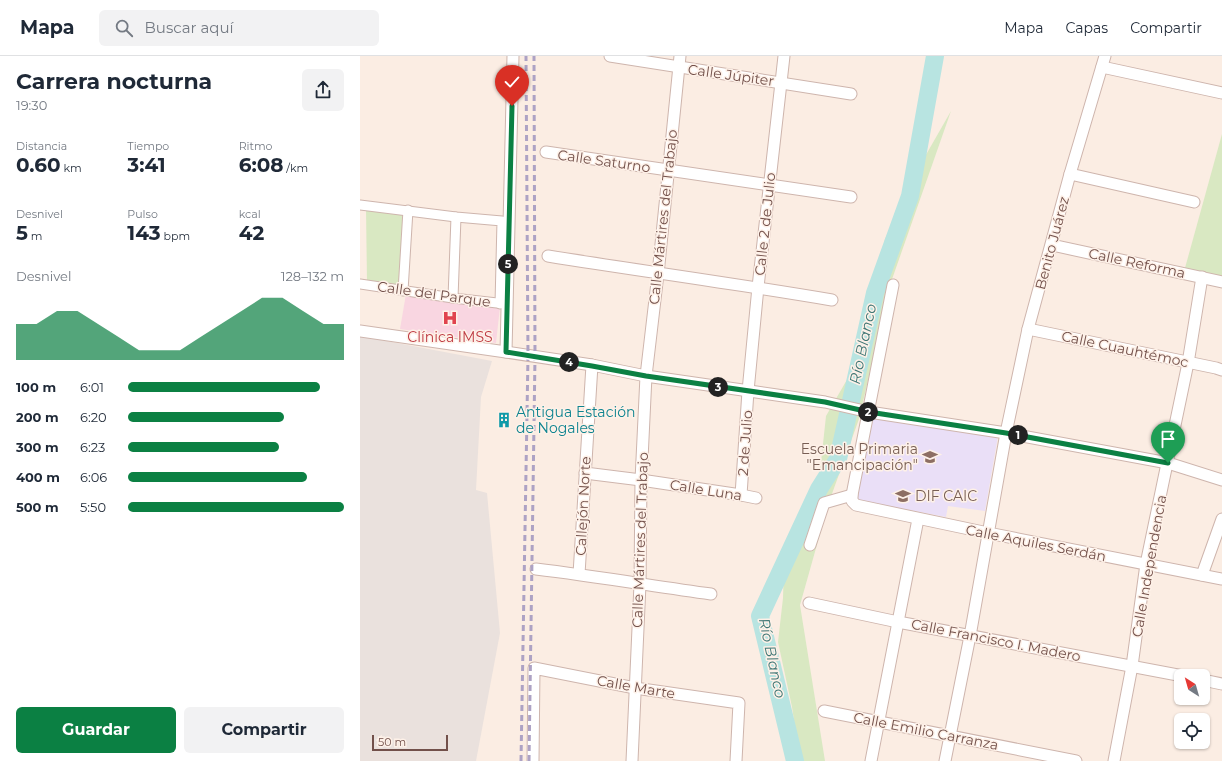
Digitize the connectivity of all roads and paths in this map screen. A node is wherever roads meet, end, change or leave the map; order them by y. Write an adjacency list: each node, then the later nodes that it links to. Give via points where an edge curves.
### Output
1 (513, 56): 30 (street)
2 (610, 56): 6 (street, Calle Júpiter)
3 (680, 56): 6 (street, Calle Mártires del Trabajo)
4 (784, 56): 7 (street, Calle 2 de Julio)
5 (1104, 61): 8 (street); 12 (street, Benito Juárez)
6 (679, 68): 7 (street, Calle Júpiter); 11 (street, Calle Mártires del Trabajo)
7 (781, 82): 9 (street, Calle Júpiter); 13 (street, Calle 2 de Julio)
8 (1222, 93)
9 (851, 94)
10 (546, 152): 11 (street, Calle Saturno)
11 (668, 170): 13 (street, Calle Saturno); 21 (street, Calle Mártires del Trabajo)
12 (1070, 174): 15 (street); 19 (street, Benito Juárez)
13 (769, 185): 14 (street, Calle Saturno); 26 (street, Calle 2 de Julio)
14 (851, 197)
15 (1194, 202)
16 (360, 205): 17 (street)
17 (408, 210): 18 (street); 27 (street)
18 (456, 217): 28 (street); 30 (street, via 502,221)
19 (1052, 245): 22 (street, Calle Reforma); 31 (street, Benito Juárez)
20 (548, 256): 21 (street)
21 (658, 274): 26 (street); 37 (street, Calle Mártires del Trabajo)
22 (1202, 277): 23 (street, Calle Reforma); 34 (street, Calle Independencia)
23 (1222, 282)
24 (360, 284): 27 (street, Calle del Parque)
25 (893, 285): 39 (street)
26 (758, 287): 29 (street); 38 (street, Calle 2 de Julio)
27 (403, 290): 28 (street, Calle del Parque)
28 (453, 298): 30 (street, Calle del Parque)
29 (832, 300)
30 (504, 304): 33 (street)
31 (1028, 329): 34 (street, Calle Cuauhtémoc); 40 (street, Benito Juárez)
32 (360, 332): 33 (street)
33 (506, 352): 35 (street)
34 (1188, 363): 36 (street, Calle Cuauhtémoc); 41 (street, Calle Independencia)
35 (592, 366): 37 (street); 42 (street, Callejón Norte)
36 (1222, 370)
37 (646, 376): 38 (street); 43 (street, Calle Mártires del Trabajo)
38 (748, 391): 39 (street, via 825,402); 45 (street, 2 de Julio)
39 (864, 411): 40 (street); 47 (street)
40 (1006, 433): 41 (street); 50 (street, Benito Juárez)
41 (1168, 463): 44 (street); 52 (street, Calle Independencia)
42 (585, 473): 43 (street, Calle Luna); 54 (street, Callejón Norte)
43 (642, 480): 45 (street, Calle Luna); 57 (street, Calle Mártires del Trabajo)
44 (1222, 480)
45 (741, 495): 46 (street, Calle Luna)
46 (756, 498)
47 (852, 498): 48 (street, Calle Aquiles Serdán, via 856,505); 51 (street, via 824,503)
48 (918, 519): 50 (street, Calle Aquiles Serdán); 60 (street)
49 (1221, 523): 55 (street)
50 (988, 533): 52 (street, Calle Aquiles Serdán); 61 (street, Benito Juárez)
51 (810, 545)
52 (1146, 564): 55 (street, Calle Aquiles Serdán); 62 (street, Calle Independencia)
53 (536, 569): 54 (street)
54 (579, 574): 57 (street)
55 (1202, 575): 56 (street, Calle Aquiles Serdán)
56 (1222, 579)
57 (640, 584): 58 (street); 66 (street, Calle Mártires del Trabajo)
58 (711, 594)
59 (809, 603): 60 (street, Calle Francisco I. Madero)
60 (898, 622): 61 (street, Calle Francisco I. Madero); 68 (street)
61 (970, 636): 62 (street, Calle Francisco I. Madero); 69 (street, Benito Juárez)
62 (1132, 666): 63 (street, Calle Francisco I. Madero); 76 (street, Calle Independencia)
63 (1174, 674)
64 (1210, 681): 65 (street)
65 (1222, 684)
66 (635, 688): 70 (street, Calle Marte, via 534,668); 71 (street, Calle Mártires del Trabajo); 72 (street, Calle Marte, via 739,703)
67 (824, 711): 68 (street, Calle Emilio Carranza)
68 (879, 722): 69 (street, Calle Emilio Carranza); 73 (street)
69 (950, 736): 74 (street, Benito Juárez); 75 (street, Calle Emilio Carranza)
70 (533, 761)
71 (632, 761)
72 (736, 761)
73 (871, 761)
74 (945, 761)
75 (1076, 761)
76 (1114, 761)

